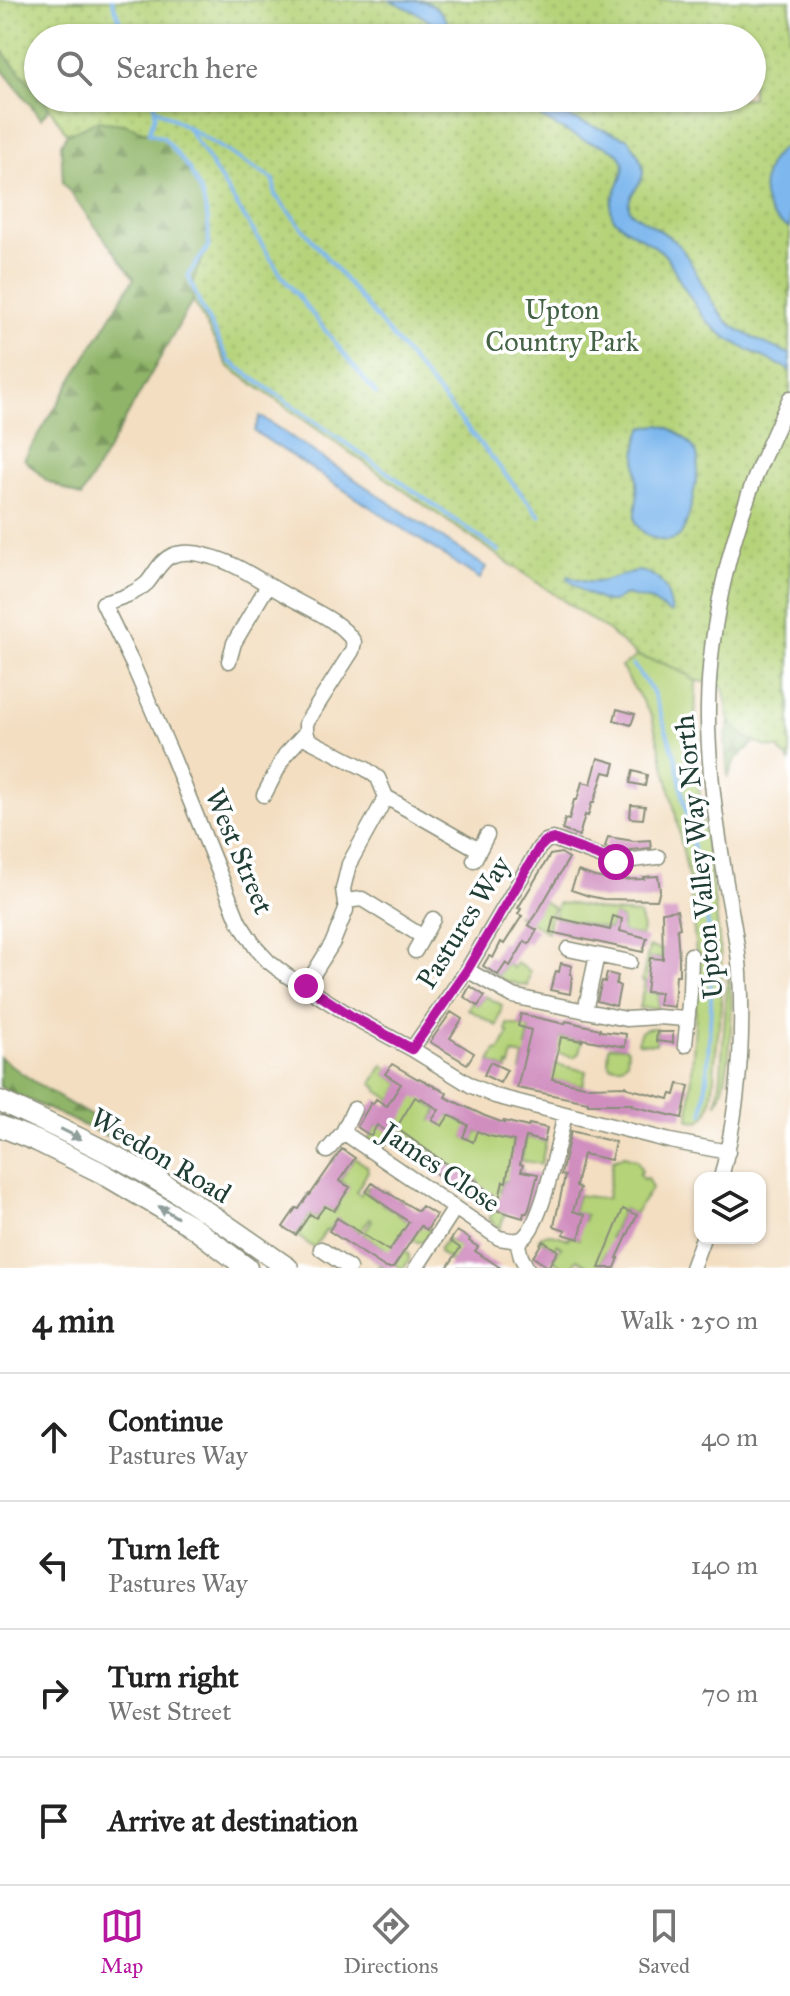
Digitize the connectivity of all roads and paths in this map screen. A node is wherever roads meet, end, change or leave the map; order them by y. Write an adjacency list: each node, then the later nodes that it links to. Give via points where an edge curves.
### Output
1 (790, 398): 29 (street, Upton Valley Way North, via 745,506 709,673 712,782 740,973 740,1057)
2 (268, 585): 3 (street); 4 (street, via 330,620 354,642 306,723); 18 (street, West Street, via 233,565 188,553 171,556 136,591 103,603 239,922 269,962)
3 (229, 661)
4 (306, 732): 5 (street, via 285,755); 6 (street, via 309,740 378,778)
5 (264, 795)
6 (386, 797): 7 (street, via 477,855); 9 (street, via 349,864)
7 (487, 835)
8 (658, 857): 17 (street, Pastures Way, via 616,862 546,841)
9 (345, 901): 11 (street, via 362,899); 18 (street, via 333,942)
10 (433, 919): 11 (street)
11 (423, 937): 13 (street)
12 (568, 949): 14 (street)
13 (415, 951)
14 (597, 955): 16 (street); 19 (street)
15 (691, 955): 20 (street)
16 (630, 962)
17 (467, 970): 19 (street, via 513,996); 22 (street, Pastures Way)
18 (306, 986): 22 (street, West Street)
19 (585, 1011): 20 (street, via 626,1019)
20 (687, 1019): 21 (street)
21 (685, 1045)
22 (412, 1049): 25 (street, West Street, via 495,1096)
23 (0, 1101): 36 (highway, Weedon Road, one-way to 36, via 125,1161)
24 (354, 1109): 27 (street, James Close)
25 (565, 1115): 29 (street, West Street); 32 (street, James Close, via 540,1211 532,1229)
26 (0, 1126): 35 (highway, Weedon Road, one-way to 26, via 190,1225 100,1172)
27 (343, 1132): 28 (street, James Close); 31 (street, James Close)
28 (327, 1151)
29 (728, 1152): 30 (street, Upton Valley Way North)
30 (723, 1172)
31 (455, 1208): 32 (street, James Close, via 499,1238); 38 (street)
32 (517, 1241): 39 (street)
33 (701, 1244): 40 (street)
34 (321, 1249): 37 (street)
35 (247, 1268)
36 (288, 1268)
37 (349, 1268)
38 (416, 1268)
39 (527, 1268)
40 (692, 1268)

